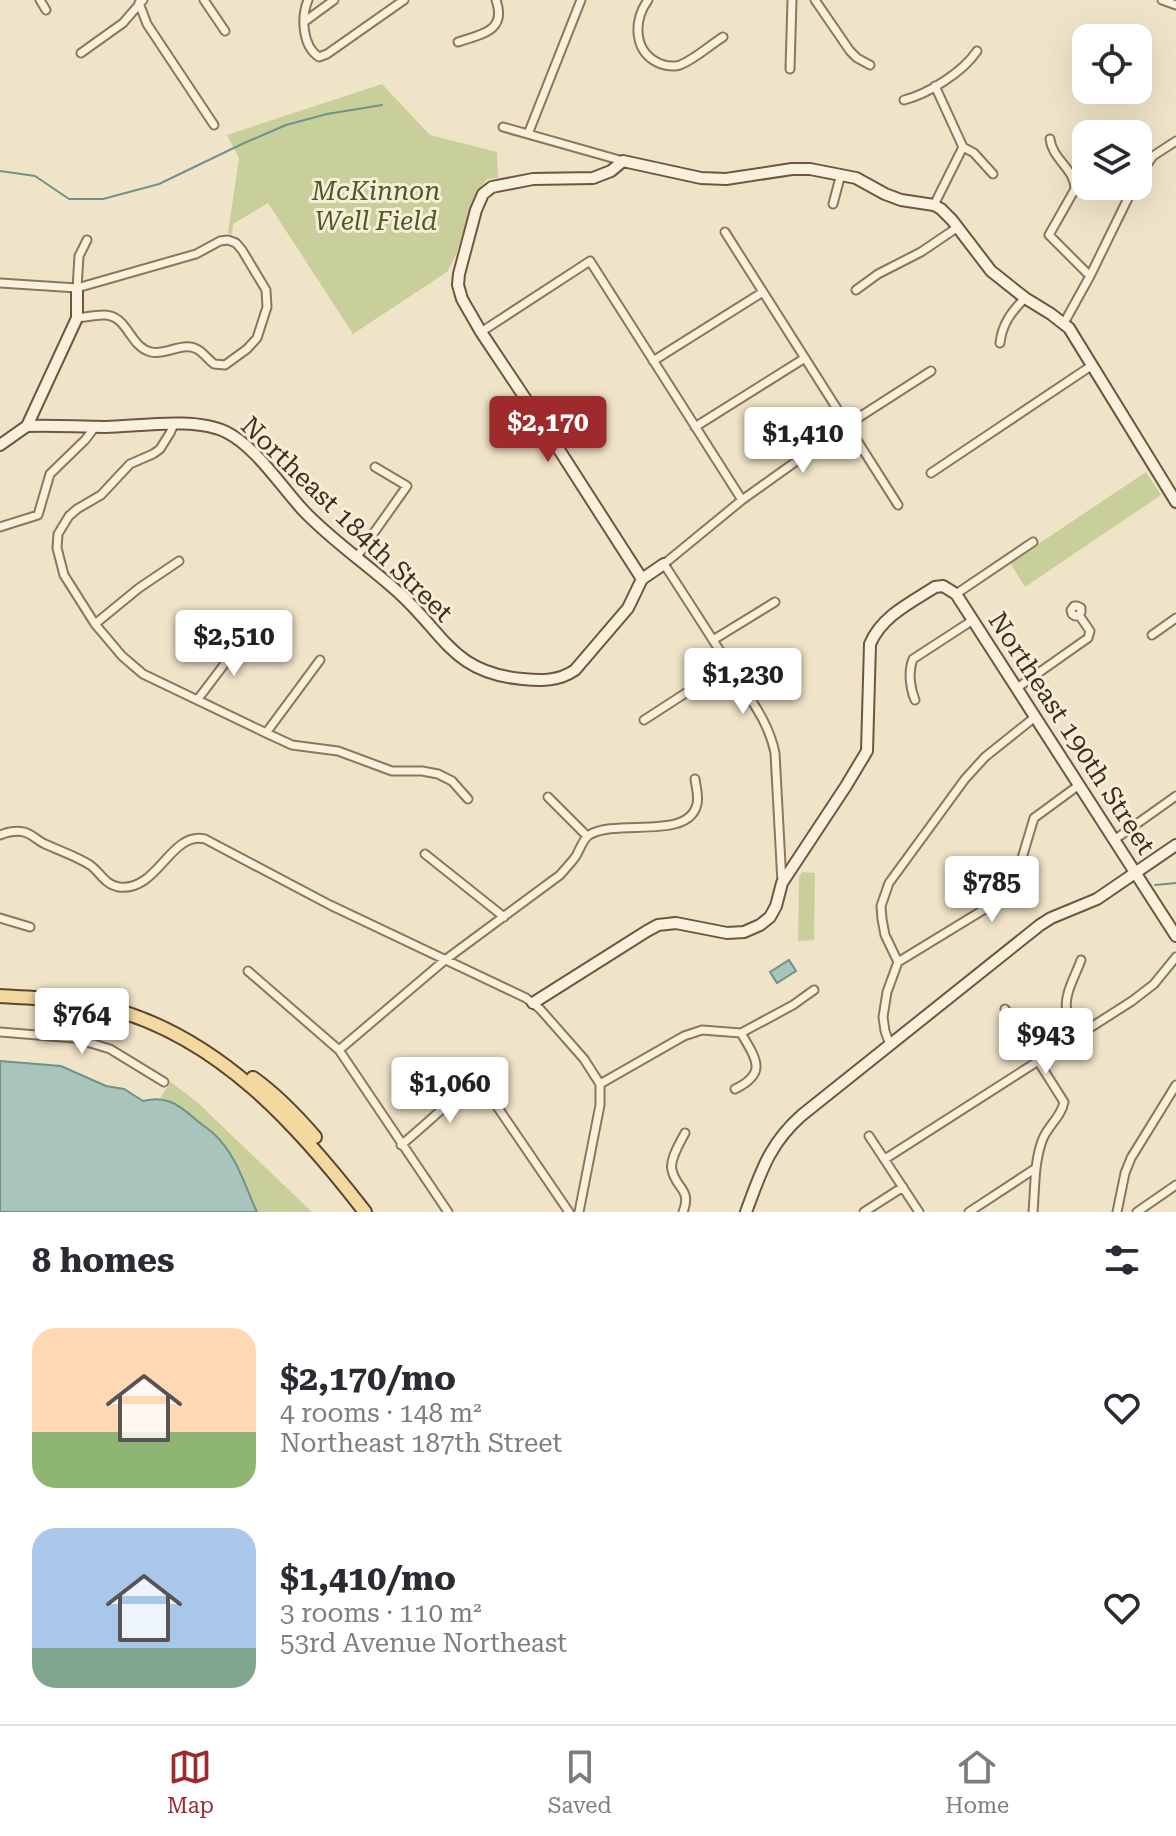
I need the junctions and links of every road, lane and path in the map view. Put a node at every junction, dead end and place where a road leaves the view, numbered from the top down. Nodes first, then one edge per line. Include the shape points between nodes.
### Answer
1 (40, 0) edge
2 (204, 0) edge
3 (308, 0) edge
4 (334, 0) edge
5 (404, 0) edge
6 (496, 0) edge
7 (581, 0) edge
8 (648, 0) edge
9 (792, 0) edge
10 (815, 0) edge
11 (1162, 0) edge
12 (141, 2) edge
13 (1176, 5) edge
14 (46, 10) dead end
15 (304, 22) junction
16 (225, 31) dead end
17 (723, 37) dead end
18 (458, 42) dead end
19 (977, 51) dead end
20 (81, 53) dead end
21 (870, 65) dead end
22 (790, 69) dead end
23 (935, 86) junction
24 (904, 100) dead end
25 (214, 125) dead end
26 (503, 127) dead end
27 (528, 134) junction
28 (1050, 139) dead end
29 (1176, 141) edge
30 (963, 147) junction
31 (1152, 157) edge
32 (623, 161) junction
33 (841, 174) junction
34 (993, 174) dead end
35 (1127, 200) edge
36 (833, 204) dead end
37 (934, 205) junction
38 (958, 227) junction
39 (725, 232) dead end
40 (87, 240) dead end
41 (1090, 276) junction
42 (0, 283) edge
43 (77, 288) junction
44 (856, 290) dead end
45 (763, 292) junction
46 (1025, 298) junction
47 (77, 318) junction
48 (1064, 323) junction
49 (481, 332) junction
50 (1000, 343) dead end
51 (805, 358) junction
52 (653, 361) junction
53 (1091, 366) junction
54 (931, 371) dead end
55 (174, 424) junction
56 (847, 425) junction
57 (27, 426) junction
58 (95, 427) junction
59 (695, 427) junction
60 (0, 445) edge
61 (375, 467) dead end
62 (931, 473) dead end
63 (1175, 497) edge
64 (742, 500) junction
65 (898, 505) dead end
66 (0, 527) edge
67 (1033, 542) dead end
68 (356, 558) junction
69 (179, 561) dead end
70 (664, 564) junction
71 (642, 579) junction
72 (956, 594) junction
73 (775, 602) dead end
74 (1079, 615) dead end
75 (1176, 618) edge
76 (973, 620) junction
77 (95, 624) junction
78 (1152, 635) dead end
79 (245, 637) dead end
80 (713, 640) junction
81 (320, 660) dead end
82 (729, 665) junction
83 (1017, 688) junction
84 (198, 699) junction
85 (915, 700) dead end
86 (1035, 717) junction
87 (644, 720) dead end
88 (266, 733) junction
89 (695, 779) dead end
90 (1079, 785) junction
91 (1176, 796) edge
92 (548, 797) dead end
93 (468, 799) dead end
94 (0, 835) edge
95 (587, 836) junction
96 (1114, 840) junction
97 (1176, 845) edge
98 (425, 854) dead end
99 (1136, 873) junction
100 (782, 883) junction
101 (504, 917) junction
102 (0, 918) edge
103 (30, 927) dead end
104 (1176, 936) edge
105 (1176, 957) edge
106 (445, 960) junction
107 (1081, 960) dead end
108 (898, 962) junction
109 (248, 971) dead end
110 (814, 990) dead end
111 (0, 996) edge
112 (533, 1003) junction
113 (1005, 1009) dead end
114 (173, 1031) junction
115 (0, 1032) edge
116 (741, 1033) junction
117 (1080, 1034) junction
118 (890, 1045) junction
119 (339, 1050) junction
120 (1039, 1061) junction
121 (164, 1082) dead end
122 (600, 1084) junction
123 (1176, 1085) edge
124 (735, 1089) dead end
125 (685, 1133) dead end
126 (869, 1136) dead end
127 (401, 1145) junction
128 (885, 1159) junction
129 (1036, 1168) junction
130 (1176, 1185) edge
131 (903, 1187) junction
132 (365, 1212) edge
133 (373, 1212) edge
134 (448, 1212) edge
135 (569, 1212) edge
136 (579, 1212) edge
137 (683, 1212) edge
138 (746, 1212) edge
139 (864, 1212) edge
140 (919, 1212) edge
141 (969, 1212) edge
142 (1033, 1212) edge
143 (1117, 1212) edge
144 (1137, 1212) edge

1 - 14 street
2 - 16 street
3 - 15 street
4 - 15 street
5 - 15 street via 319,57 310,49
6 - 18 street via 498,22
7 - 27 street
8 - 17 street via 637,26 645,53 656,62 678,66
9 - 22 street
10 - 21 street via 850,51
11 - 13 street
12 - 20 street via 123,23
12 - 25 street via 147,24
19 - 23 street
23 - 24 street
23 - 30 street
26 - 27 street
27 - 32 street
28 - 41 street via 1075,189 1049,235
29 - 31 street
30 - 34 street
30 - 37 street
32 - 33 street via 701,178 792,169
32 - 49 street via 593,178 533,179 492,187 483,194 470,226 458,285
33 - 36 street
33 - 37 street via 891,197
35 - 41 street
37 - 38 street
38 - 44 street
38 - 46 street via 991,271
39 - 45 street
40 - 43 street via 79,256
41 - 48 street
42 - 43 street
43 - 47 street
43 - 47 street via 228,240 242,250 268,298 257,338 225,365 214,364 192,347 148,352 125,324 106,314
45 - 51 street
45 - 52 street
46 - 48 street
46 - 50 street via 1010,314
47 - 57 street
48 - 53 street
49 - 52 street via 590,261
49 - 71 street
51 - 56 street
51 - 59 street
52 - 59 street
53 - 62 street
53 - 63 street
54 - 56 street
55 - 58 street, Northeast 184th Street
55 - 68 street, Northeast 184th Street via 212,426 237,439
55 - 77 street via 160,449 130,464 101,495 69,516 58,534 64,575
56 - 64 street
56 - 65 street
57 - 58 street, Northeast 184th Street
57 - 60 street
58 - 66 street via 50,474 38,515
59 - 64 street
61 - 68 street via 407,486
64 - 70 street
67 - 72 street
68 - 71 street, Northeast 184th Street via 398,592 452,651 477,668 496,676 542,681 575,670 628,608
69 - 77 street
70 - 71 street
70 - 80 street
72 - 76 street, Northeast 190th Street
72 - 100 street via 935,587 891,615 875,634 870,644 867,751
73 - 80 street
74 - 83 street via 1090,631 1088,638
75 - 78 street
76 - 83 street, Northeast 190th Street
76 - 85 street via 913,659
77 - 84 street via 143,674
79 - 84 street
80 - 82 street
81 - 88 street
82 - 87 street
82 - 100 street via 772,737
83 - 86 street, Northeast 190th Street
84 - 88 street
86 - 90 street, Northeast 190th Street
86 - 108 street via 965,779 889,883 882,919
88 - 93 street via 392,771 438,774
89 - 95 street via 697,808 675,826 608,828
90 - 96 street, Northeast 190th Street
90 - 108 street via 1034,818 1015,875 993,904
91 - 96 street
92 - 95 street
94 - 106 street via 26,833 92,866 116,887 137,884 184,842 205,839
95 - 101 street via 560,875
96 - 99 street, Northeast 190th Street
97 - 99 street
98 - 101 street
99 - 104 street, Northeast 190th Street
99 - 118 street via 1097,899 1040,925
100 - 112 street via 770,917 749,931 658,925
101 - 106 street
102 - 103 street
105 - 117 street via 1145,992
106 - 112 street
106 - 119 street
107 - 117 street via 1066,1007
108 - 118 street via 883,1017
109 - 119 street
110 - 116 street
111 - 114 main road via 100,1006
112 - 122 street
113 - 120 street
114 - 132 main road via 237,1074 290,1121
114 - 133 main road via 211,1049 269,1090 299,1118
115 - 121 street via 74,1038 110,1049
116 - 122 street via 702,1030 684,1036
116 - 124 street via 756,1068 749,1082
117 - 120 street
118 - 138 street via 782,1134
119 - 127 street
120 - 128 street
120 - 129 street via 1064,1102 1042,1139
122 - 136 street
123 - 143 street via 1131,1158
125 - 137 street via 671,1165 686,1196
126 - 128 street
127 - 134 street
127 - 135 street via 479,1080
128 - 131 street
129 - 141 street
129 - 142 street
130 - 144 street
131 - 139 street
131 - 140 street

